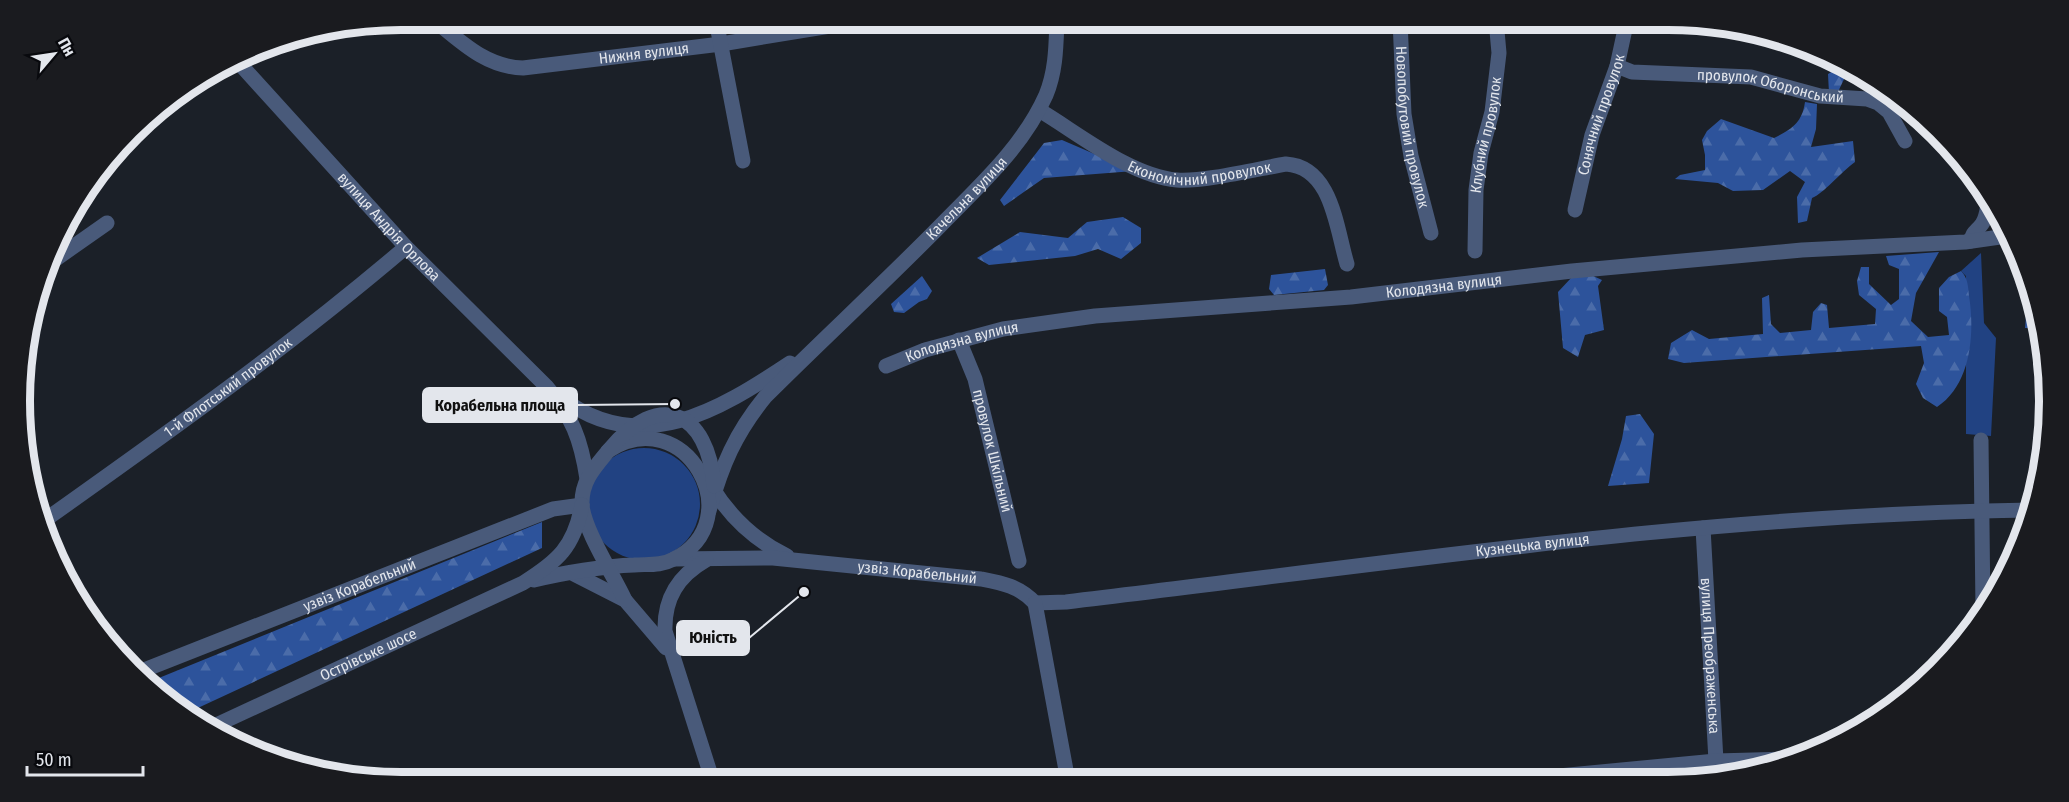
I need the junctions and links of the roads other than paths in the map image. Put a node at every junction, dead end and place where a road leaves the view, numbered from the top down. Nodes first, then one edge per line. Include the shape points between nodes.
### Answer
1 (447, 30) edge
2 (718, 30) edge
3 (806, 30) edge
4 (1057, 30) edge
5 (1400, 30) edge
6 (1497, 30) edge
7 (1625, 30) edge
8 (721, 44) junction
9 (241, 66) edge
10 (1617, 66) junction
11 (1039, 110) junction
12 (1905, 141) dead end
13 (743, 161) dead end
14 (1575, 210) dead end
15 (1986, 212) edge
16 (107, 223) dead end
17 (1431, 233) dead end
18 (2001, 237) edge
19 (1971, 241) junction
20 (406, 247) junction
21 (1474, 251) dead end
22 (59, 257) edge
23 (1347, 264) dead end
24 (959, 340) junction
25 (818, 344) junction
26 (886, 366) dead end
27 (546, 386) junction
28 (684, 420) junction
29 (632, 425) junction
30 (652, 427) junction
31 (1981, 440) dead end
32 (628, 441) junction
33 (670, 443) junction
34 (608, 451) junction
35 (723, 465) junction
36 (701, 471) junction
37 (587, 479) junction
38 (714, 492) junction
39 (582, 505) junction
40 (2022, 510) edge
41 (709, 511) junction
42 (1980, 511) junction
43 (732, 516) junction
44 (49, 517) edge
45 (1703, 528) junction
46 (598, 544) junction
47 (674, 559) junction
48 (708, 559) junction
49 (795, 560) junction
50 (1019, 561) dead end
51 (634, 565) junction
52 (610, 568) junction
53 (574, 574) junction
54 (523, 583) junction
55 (1983, 596) edge
56 (625, 600) junction
57 (1035, 603) junction
58 (665, 616) junction
59 (670, 652) junction
60 (145, 669) edge
61 (219, 724) edge
62 (1761, 760) edge
63 (1716, 761) junction
64 (1723, 768) edge
65 (710, 772) edge
66 (1066, 772) edge
67 (1600, 772) edge

1 - 8 street, Нижня вулиця via 479,55 507,68 540,68
2 - 8 street
3 - 8 street, Нижня вулиця
4 - 11 street, Качельна вулиця via 1052,79
5 - 17 street, Новопобутовий провулок via 1404,114
6 - 21 street, Клубний провулок via 1499,53 1476,190
7 - 10 street, Сонячний провулок
8 - 13 street
9 - 20 street, вулиця Андрія Орлова
10 - 12 street, провулок Оборонський via 1632,72 1751,77 1820,96 1867,99 1888,112
10 - 14 street, Сонячний провулок via 1592,135
11 - 23 street, Економічний провулок via 1107,154 1160,176 1191,179 1286,164 1311,170 1328,195
11 - 25 street, Качельна вулиця via 1000,164 870,297
15 - 19 street
16 - 22 street
18 - 19 street, Колодязна вулиця
19 - 24 street, Колодязна вулиця via 1802,250 1351,297 1095,316 1003,329
20 - 27 street, вулиця Андрія Орлова
20 - 44 street, 1-й Флотський провулок via 247,375
24 - 26 street, Колодязна вулиця
24 - 50 street, провулок Шкільний via 975,379
25 - 28 street, Качельна вулиця via 729,402
25 - 35 street, Качельна вулиця via 743,424
27 - 29 street, вулиця Андрія Орлова via 586,412
27 - 37 street, вулиця Андрія Орлова via 573,424
28 - 29 street via 669,413 651,415
28 - 30 street, Качельна вулиця
28 - 38 street via 706,452
29 - 30 street, вулиця Андрія Орлова
29 - 34 street
30 - 32 street
30 - 33 street
31 - 42 street
32 - 33 street via 650,438
32 - 34 street
33 - 36 street via 688,454
34 - 37 street
35 - 38 street, Качельна вулиця
35 - 43 street
36 - 38 street, узвіз Корабельний
36 - 41 street via 708,490
37 - 39 street
38 - 41 street, Качельна вулиця
38 - 43 street, узвіз Корабельний
39 - 46 street via 586,526
39 - 54 street, Острівське шосе via 573,539 560,556
39 - 60 street, узвіз Корабельний via 554,509
40 - 42 street, Кузнецька вулиця
41 - 47 street via 703,530 691,547
42 - 45 street, Кузнецька вулиця via 1823,517
42 - 55 street
43 - 49 street, узвіз Корабельний via 766,546
45 - 57 street, Кузнецька вулиця via 1583,538
45 - 63 street, вулиця Преображенська
46 - 51 street via 614,558
46 - 52 street
47 - 48 street, узвіз Корабельний
47 - 51 street
47 - 58 street via 665,593
48 - 49 street, узвіз Корабельний
48 - 58 street via 685,573 677,583
49 - 57 street, узвіз Корабельний via 981,579 1020,589
51 - 52 street, Острівське шосе
52 - 53 street, Острівське шосе
52 - 56 street
53 - 54 street, Острівське шосе
53 - 56 street
54 - 61 street, Острівське шосе
56 - 59 street
57 - 66 street
58 - 59 street
59 - 65 street
62 - 63 street
63 - 64 street
63 - 67 street

